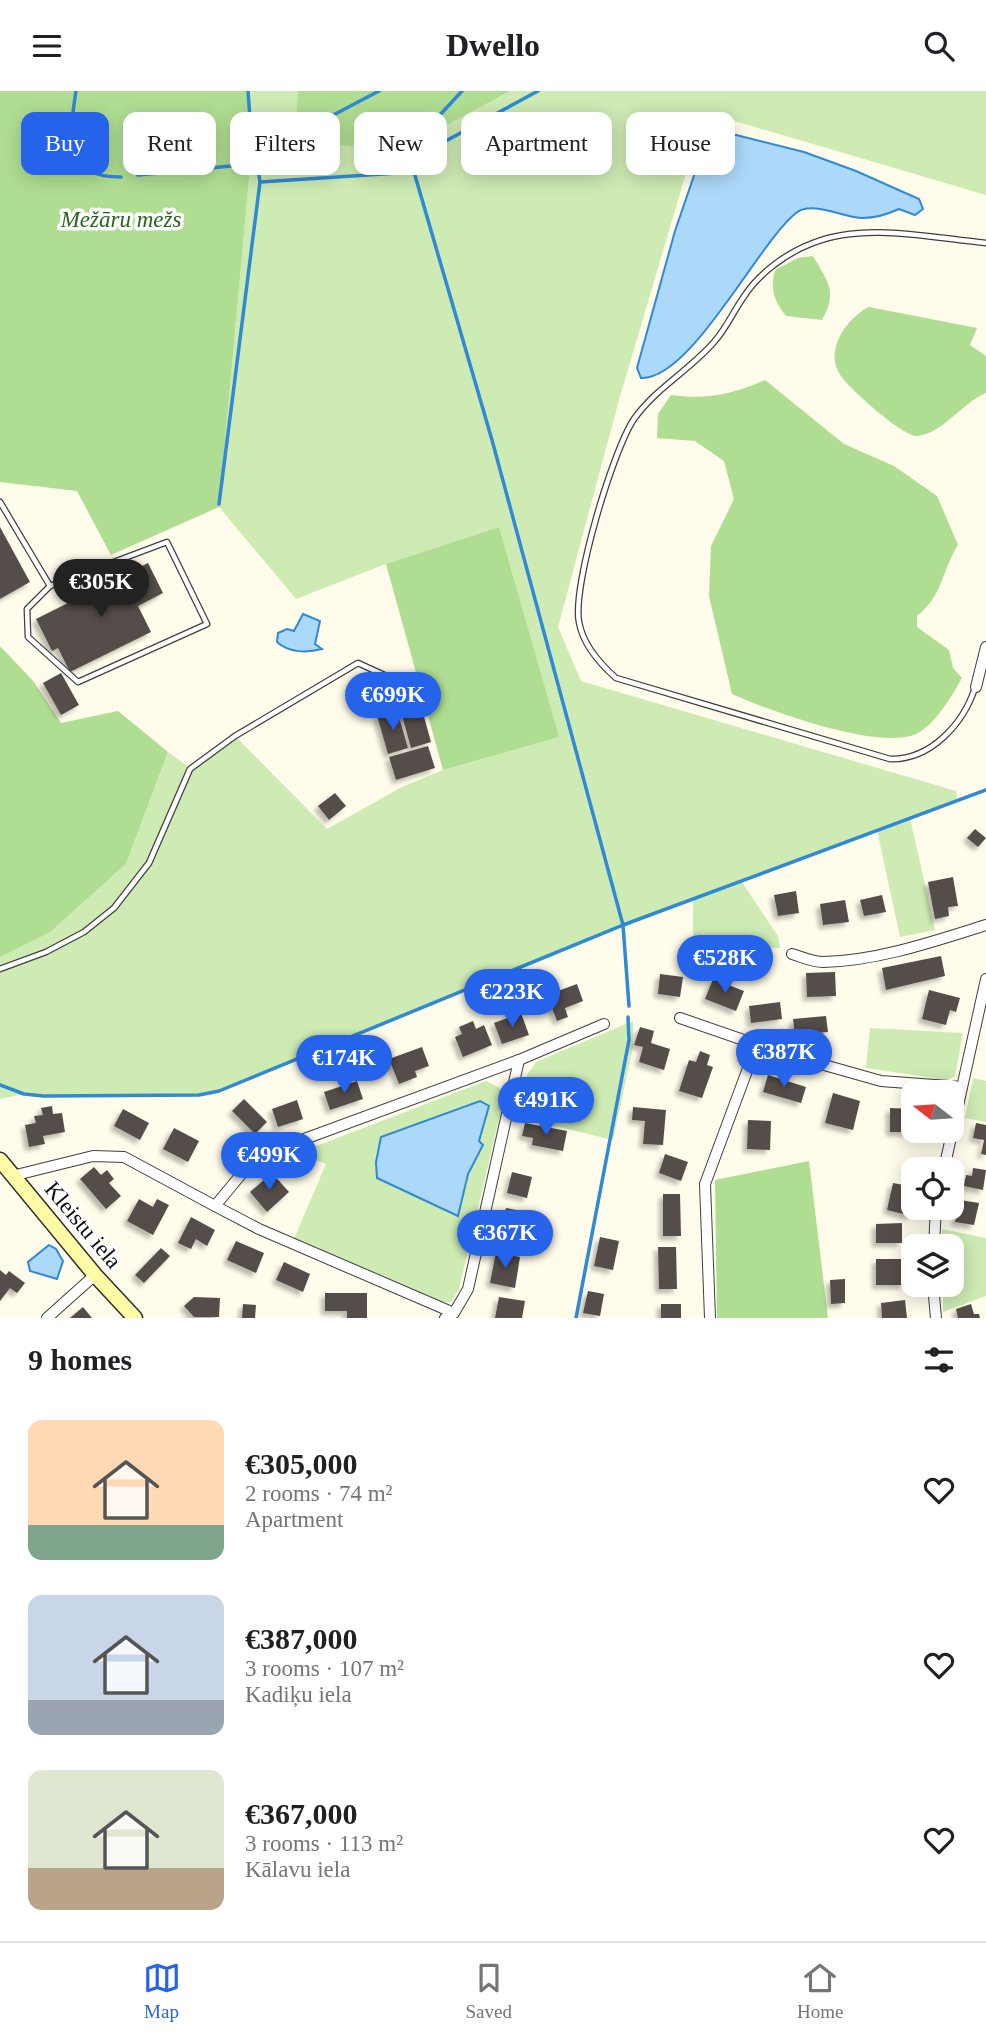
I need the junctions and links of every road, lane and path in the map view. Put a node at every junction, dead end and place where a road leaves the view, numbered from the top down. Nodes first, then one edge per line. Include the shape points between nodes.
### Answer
1 (986, 243) edge
2 (0, 502) edge
3 (50, 586) junction
4 (986, 647) edge
5 (393, 679) dead end
6 (976, 687) joint
7 (986, 925) edge
8 (792, 954) dead end
9 (0, 969) edge
10 (986, 979) edge
11 (681, 1018) dead end
12 (604, 1024) dead end
13 (757, 1044) junction
14 (519, 1060) junction
15 (964, 1080) edge
16 (901, 1082) edge
17 (0, 1160) edge
18 (12, 1176) junction
19 (215, 1206) junction
20 (95, 1275) junction
21 (934, 1297) edge
22 (450, 1315) edge
23 (47, 1318) edge
24 (135, 1318) edge
25 (709, 1318) edge
26 (936, 1318) edge

1 - 6 lane via 876,232 844,236 813,243 765,271 712,345 657,391 634,420 618,449 578,592 586,644 616,678 890,759 921,754 936,743 958,723
2 - 3 lane
3 - 3 lane via 167,542 207,624 78,682 28,637 27,609
4 - 6 street
5 - 9 lane via 358,663 235,736 190,769 149,863 114,908 75,937
7 - 8 street via 842,960 821,962
10 - 15 street
11 - 13 street
12 - 14 street
13 - 16 street via 881,1081
13 - 25 street via 705,1184
14 - 19 street via 269,1151 244,1171
14 - 22 street via 468,1289
17 - 18 street, Kleistu iela
18 - 19 street via 93,1156 124,1157
18 - 20 street, Kleistu iela
19 - 22 street
20 - 23 street
20 - 24 street, Kleistu iela
21 - 26 street

